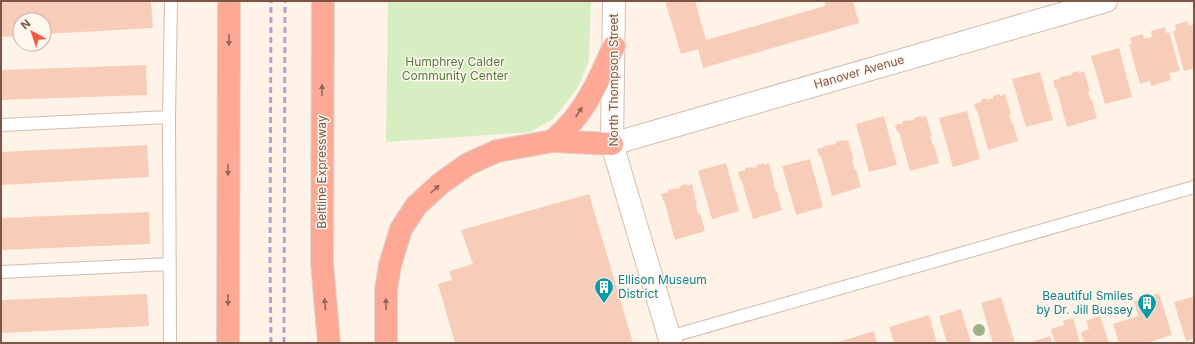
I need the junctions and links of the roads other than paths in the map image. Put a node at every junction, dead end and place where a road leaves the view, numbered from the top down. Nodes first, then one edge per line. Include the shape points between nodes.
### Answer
1 (171, 1) edge
2 (229, 1) edge
3 (323, 1) edge
4 (614, 1) edge
5 (1106, 1) edge
6 (614, 46) junction
7 (169, 117) junction
8 (1, 125) edge
9 (553, 141) junction
10 (612, 144) junction
11 (1194, 186) edge
12 (170, 264) junction
13 (1, 272) edge
14 (670, 340) edge
15 (170, 343) edge
16 (228, 343) edge
17 (329, 343) edge
18 (386, 343) edge

1 - 7 lane
2 -> 16 highway
17 -> 3 highway, Beltline Expressway via 322,262
4 - 6 street, North Thompson Street
5 - 10 street, Hanover Avenue
9 -> 6 highway via 575,118 590,95
6 - 10 street, North Thompson Street
7 - 8 lane
7 - 12 lane
9 - 10 highway
18 -> 9 highway via 386,290 390,265 401,229 416,206 440,184 468,164 497,151
10 - 14 street, North Thompson Street
11 - 14 lane
12 - 13 lane
12 - 15 lane

